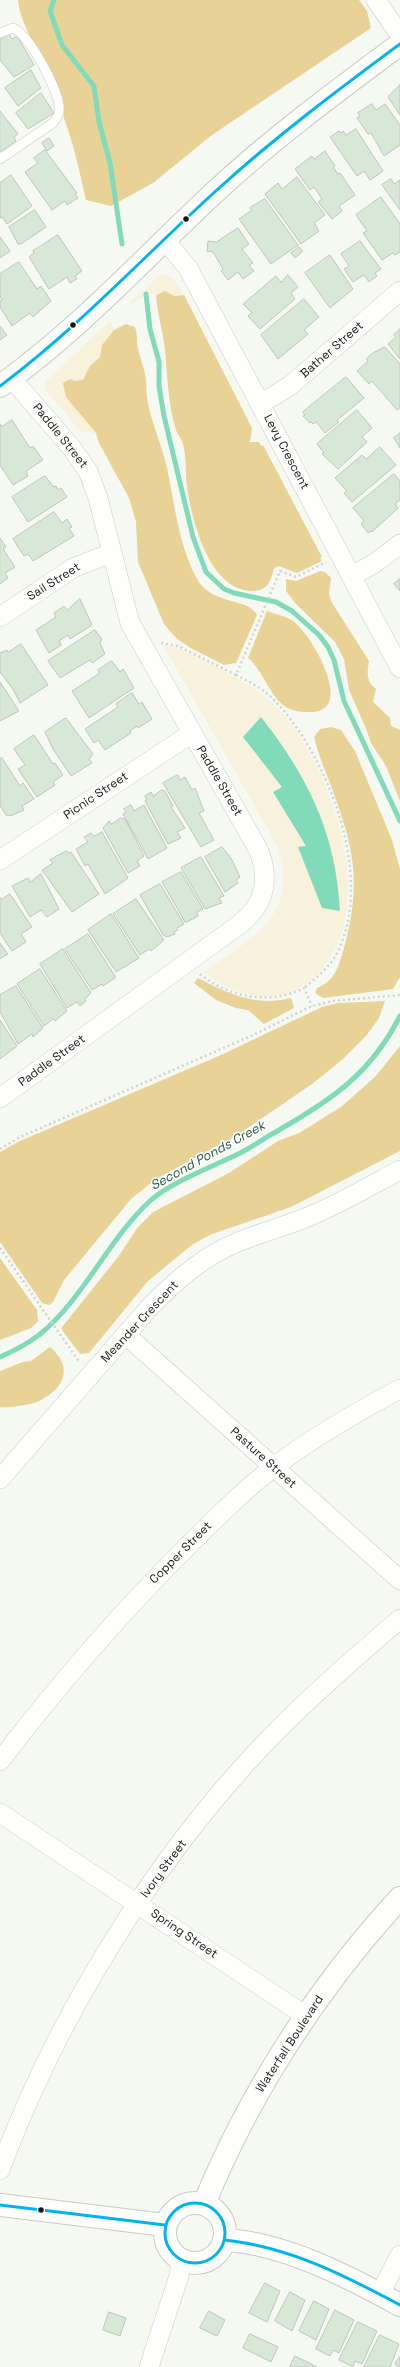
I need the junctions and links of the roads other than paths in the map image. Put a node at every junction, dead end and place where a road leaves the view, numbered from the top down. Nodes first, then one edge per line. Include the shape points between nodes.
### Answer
1 (376, 0) edge
2 (0, 33) edge
3 (400, 35) edge
4 (400, 44) edge
5 (0, 159) edge
6 (165, 240) junction
7 (400, 291) edge
8 (6, 382) edge
9 (260, 402) junction
10 (400, 544) edge
11 (112, 553) junction
12 (352, 576) junction
13 (0, 617) edge
14 (400, 668) edge
15 (192, 733) junction
16 (0, 860) edge
17 (0, 1098) edge
18 (400, 1170) edge
19 (126, 1335) junction
20 (400, 1389) edge
21 (273, 1467) junction
22 (0, 1479) edge
23 (400, 1580) edge
24 (400, 1619) edge
25 (0, 1761) edge
26 (0, 1813) edge
27 (400, 1898) edge
28 (138, 1904) junction
29 (306, 2016) junction
30 (0, 2170) edge
31 (204, 2204) junction
32 (0, 2205) edge
33 (165, 2224) junction
34 (225, 2240) junction
35 (400, 2255) edge
36 (181, 2260) junction
37 (380, 2294) junction
38 (400, 2305) edge
39 (149, 2367) edge

1 - 3 street
2 - 5 lane via 13,28 25,36 51,82 59,105 57,118 53,123
4 - 6 street via 233,175
6 - 8 street via 68,331
6 - 9 street, Levy Crescent via 188,268
7 - 9 street, Bather Street via 291,385
8 - 11 street, Paddle Street via 71,447 88,471 98,498
9 - 12 street, Levy Crescent
10 - 12 street
11 - 13 street, Sail Street via 74,568
11 - 15 street, Paddle Street via 130,623
12 - 14 street, Levy Crescent
15 - 16 street, Picnic Street
15 - 17 street, Paddle Street via 259,851 266,873 257,907 240,924
18 - 19 street, Meander Crescent via 309,1217 237,1242 210,1255 167,1289
19 - 21 street, Pasture Street
19 - 22 street, Meander Crescent
20 - 21 street, Copper Street via 329,1429
21 - 23 street, Pasture Street
21 - 25 street, Copper Street via 212,1522 122,1613 57,1687
24 - 28 street, Ivory Street via 326,1684 265,1744 200,1819
26 - 28 street, Spring Street
27 - 29 street, Waterfall Boulevard via 352,1954
28 - 29 street, Spring Street
28 - 30 street, Ivory Street via 76,2006 43,2068
29 - 31 street, Waterfall Boulevard via 255,2097
31 - 33 street via 187,2205 178,2209
31 - 34 street via 223,2220
32 - 33 street
33 - 36 street via 166,2244 172,2254
34 - 36 street via 209,2260 191,2263
34 - 37 street via 251,2243 288,2254 344,2276
35 - 37 street
36 - 39 street via 179,2276
37 - 38 street

